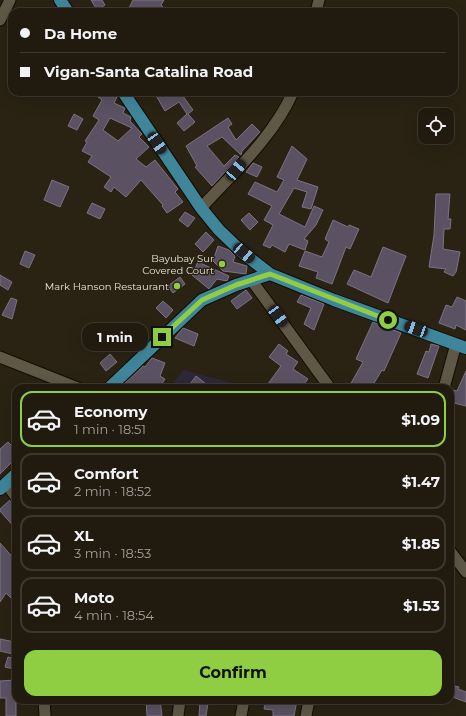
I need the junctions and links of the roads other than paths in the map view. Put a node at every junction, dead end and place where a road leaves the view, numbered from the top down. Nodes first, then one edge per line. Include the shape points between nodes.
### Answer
1 (10, 0) edge
2 (0, 20) edge
3 (125, 96) edge
4 (291, 96) edge
5 (201, 208) junction
6 (270, 274) junction
7 (252, 281) junction
8 (461, 346) edge
9 (0, 357) edge
10 (68, 384) edge
11 (113, 384) edge
12 (327, 384) edge
13 (446, 384) edge
14 (12, 478) edge
15 (3, 486) edge
16 (12, 494) edge
17 (454, 556) edge
18 (466, 572) edge
19 (44, 704) edge
20 (180, 704) edge
21 (243, 704) edge
22 (308, 704) edge
23 (45, 716) edge
24 (178, 716) edge
25 (241, 716) edge
26 (306, 716) edge

1 - 2 street
3 - 5 main road
4 - 5 street via 274,126
5 - 6 main road via 219,230
6 - 7 main road
6 - 8 main road
7 - 11 main road via 202,300
7 - 12 street
8 - 13 street
9 - 10 street
14 - 15 main road
15 - 16 street
17 - 18 street
19 - 23 street
20 - 24 street
21 - 25 street
22 - 26 street

